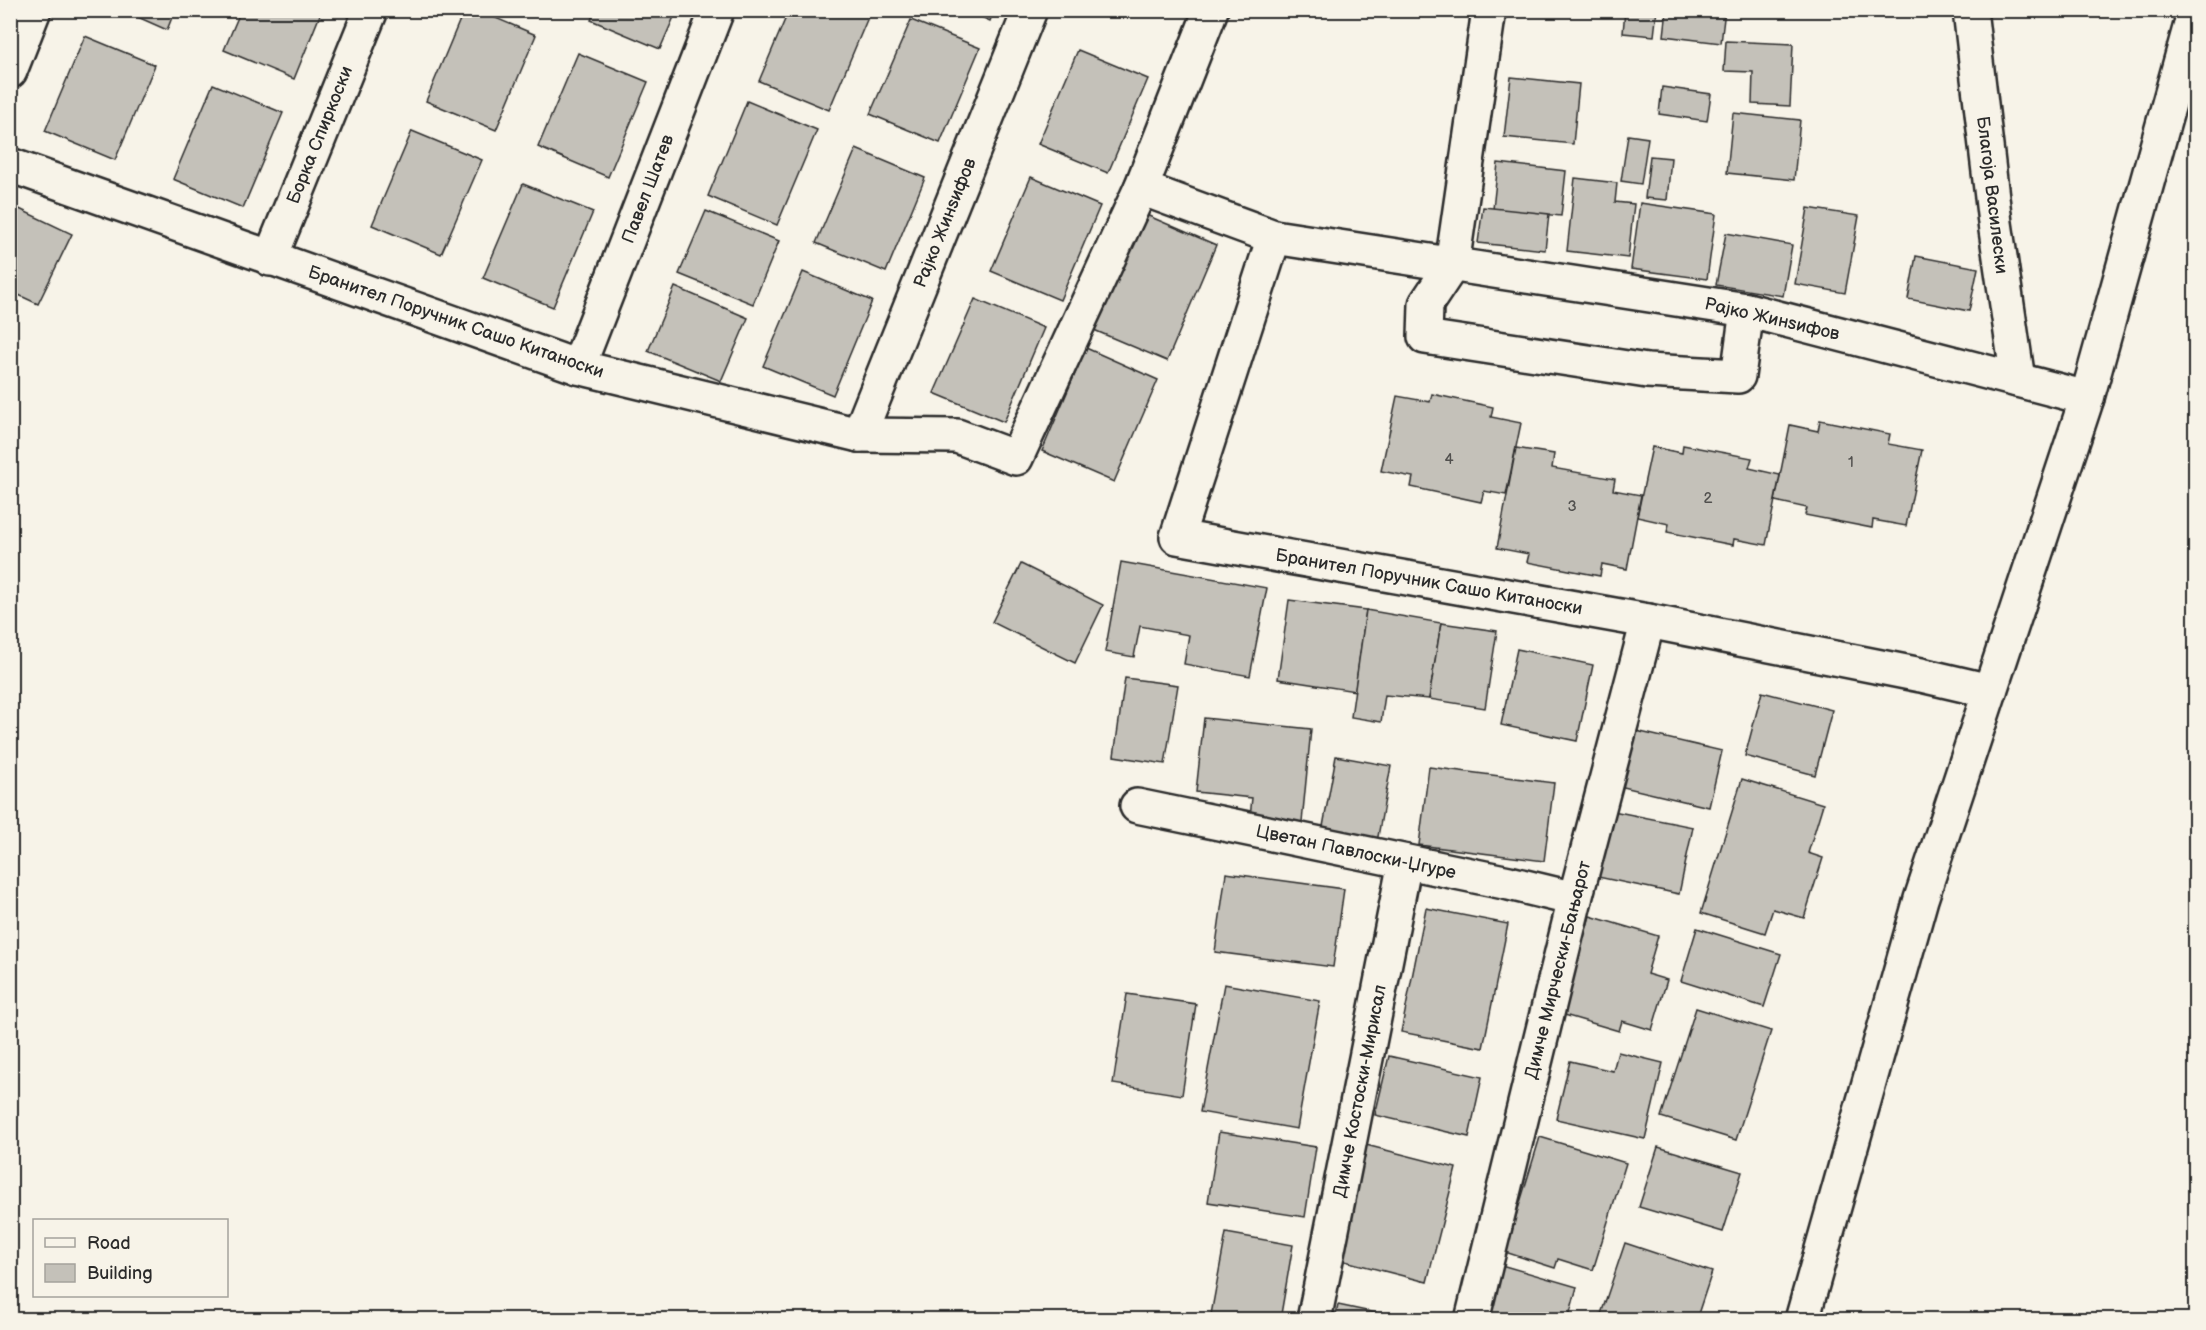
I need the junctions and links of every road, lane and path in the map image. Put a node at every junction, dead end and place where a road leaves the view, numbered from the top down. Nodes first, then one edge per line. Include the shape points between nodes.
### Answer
1 (34, 10) edge
2 (371, 10) edge
3 (717, 10) edge
4 (1030, 10) edge
5 (1211, 10) edge
6 (1489, 10) edge
7 (1970, 10) edge
8 (2194, 10) edge
9 (10, 72) edge
10 (10, 165) edge
11 (1141, 188) junction
12 (1274, 237) junction
13 (270, 259) junction
14 (1452, 264) junction
15 (1747, 310) junction
16 (578, 367) junction
17 (2018, 380) junction
18 (2087, 398) junction
19 (859, 435) junction
20 (1648, 621) junction
21 (1990, 691) junction
22 (1137, 806) dead end
23 (1406, 862) junction
24 (1575, 899) junction
25 (1314, 1320) edge
26 (1472, 1320) edge
27 (1802, 1320) edge

1 - 9 street
2 - 13 street, Борка Спиркоски
3 - 16 street, Павел Шатев
4 - 19 street, Рајко Жинѕифов
5 - 11 street
6 - 14 street
7 - 17 street, Благоја Василески
8 - 18 street
10 - 13 street, Бранител Поручник Сашо Китаноски
11 - 12 street, Рајко Жинѕифов
11 - 19 street, Бранител Поручник Сашо Китаноски via 1016,458 957,436
12 - 14 street, Рајко Жинѕифов
12 - 20 street, Бранител Поручник Сашо Китаноски via 1177,537
13 - 16 street, Бранител Поручник Сашо Китаноски
14 - 15 street, Рајко Жинѕифов
14 - 15 street via 1426,304 1425,337 1647,370 1738,376
15 - 17 street, Рајко Жинѕифов
16 - 19 street, Бранител Поручник Сашо Китаноски
17 - 18 street, Рајко Жинѕифов
18 - 21 street
20 - 21 street, Бранител Поручник Сашо Китаноски
20 - 24 street, Димче Мирчески-Бањарот
21 - 27 street via 1921,899
22 - 23 street, Цветан Павлоски-Џгуре
23 - 24 street, Цветан Павлоски-Џгуре
23 - 25 street, Димче Костоски-Мирисал
24 - 26 street, Димче Мирчески-Бањарот

